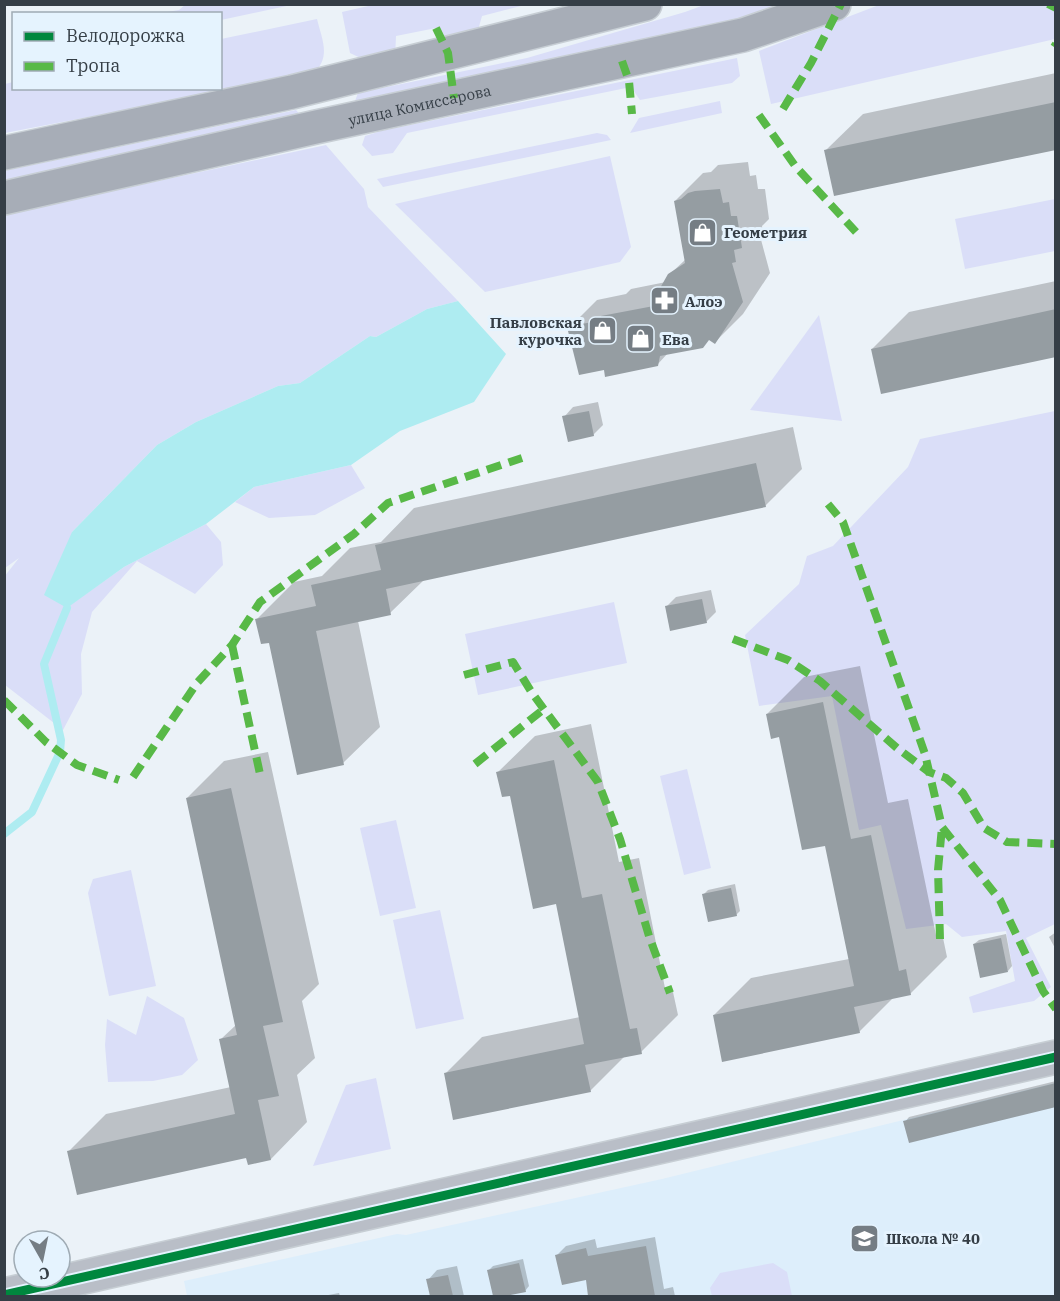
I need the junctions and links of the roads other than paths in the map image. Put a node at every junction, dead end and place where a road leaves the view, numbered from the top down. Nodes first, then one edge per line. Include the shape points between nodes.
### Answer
1 (645, 4) edge
2 (834, 4) edge
3 (4, 153) edge
4 (4, 198) edge
5 (1056, 1057) edge
6 (4, 1295) edge

1 - 3 main road via 292,92
2 - 4 main road, улица Комиссарова via 743,35
5 - 6 street

